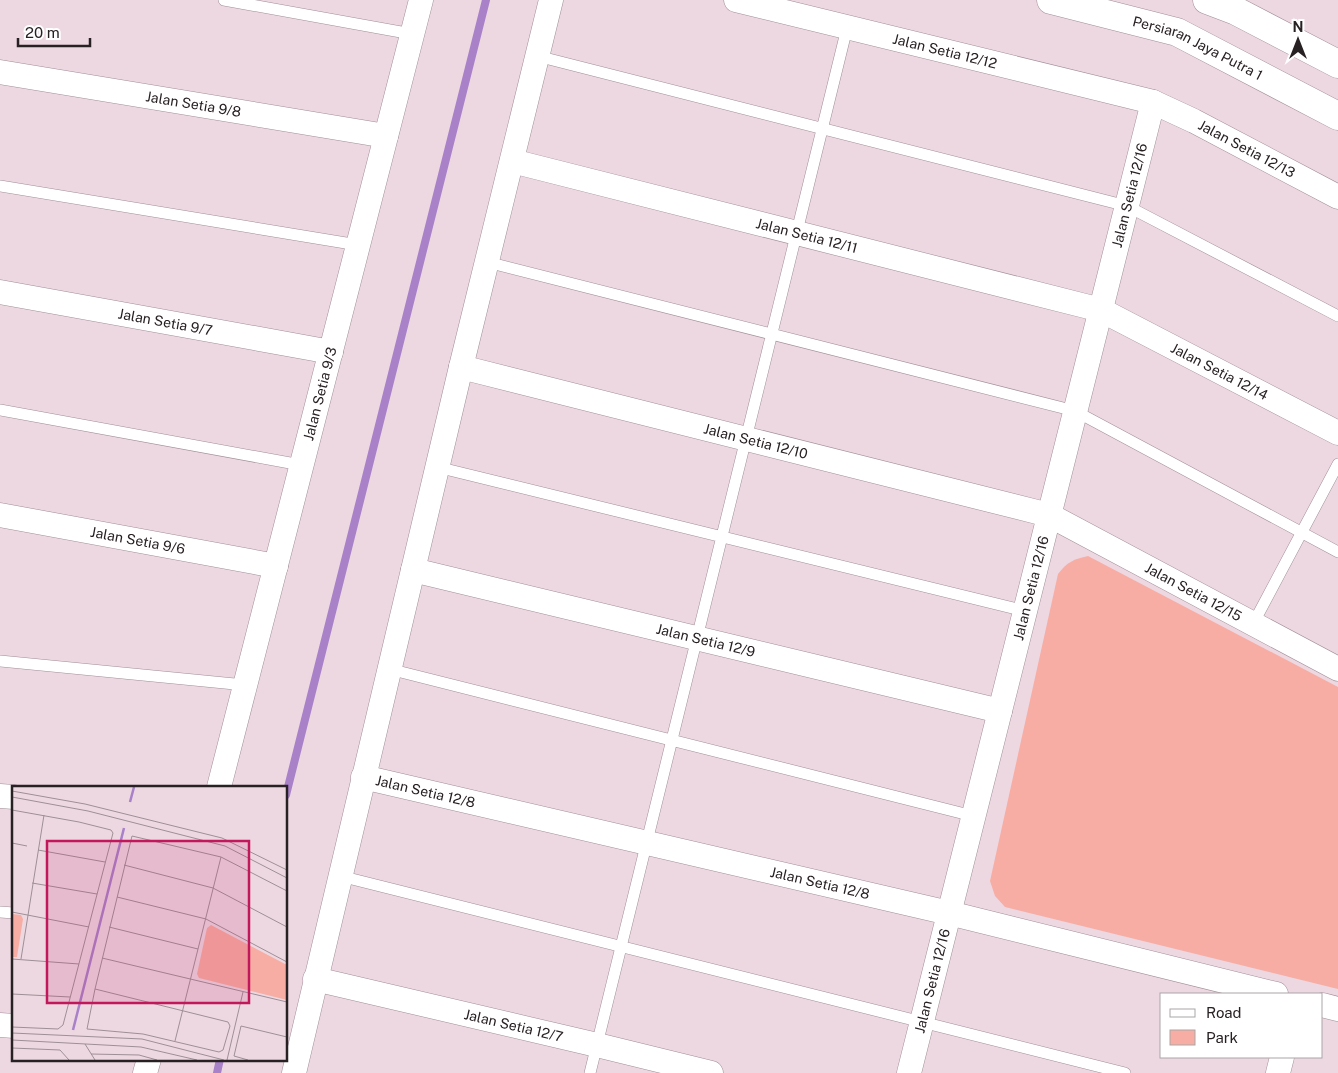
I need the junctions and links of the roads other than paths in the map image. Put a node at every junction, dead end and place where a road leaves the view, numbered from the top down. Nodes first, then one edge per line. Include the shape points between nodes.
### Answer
1 (224, 0) edge
2 (421, 0) edge
3 (551, 0) edge
4 (736, 0) edge
5 (1051, 0) edge
6 (1207, 0) edge
7 (847, 28) junction
8 (412, 34) junction
9 (538, 56) junction
10 (1338, 64) edge
11 (0, 72) edge
12 (1154, 102) junction
13 (1338, 116) edge
14 (822, 129) junction
15 (386, 136) junction
16 (512, 161) junction
17 (0, 186) edge
18 (1338, 197) edge
19 (1127, 206) junction
20 (797, 233) junction
21 (358, 245) junction
22 (487, 262) junction
23 (0, 292) edge
24 (1101, 310) junction
25 (1338, 316) edge
26 (772, 334) junction
27 (331, 352) junction
28 (461, 367) junction
29 (0, 410) edge
30 (1075, 411) junction
31 (1338, 433) edge
32 (746, 438) junction
33 (1338, 464) edge
34 (302, 466) junction
35 (437, 467) junction
36 (0, 515) edge
37 (1050, 515) junction
38 (1302, 533) junction
39 (722, 537) junction
40 (1338, 552) edge
41 (276, 566) junction
42 (413, 570) junction
43 (1025, 611) junction
44 (1253, 624) junction
45 (697, 638) junction
46 (0, 662) edge
47 (389, 668) junction
48 (1338, 669) edge
49 (245, 685) junction
50 (1000, 711) junction
51 (672, 740) junction
52 (363, 777) junction
53 (219, 786) edge
54 (973, 816) junction
55 (647, 843) junction
56 (340, 876) junction
57 (949, 913) junction
58 (621, 946) junction
59 (315, 980) junction
60 (1272, 993) edge
61 (1323, 1005) edge
62 (1338, 1009) edge
63 (922, 1021) junction
64 (597, 1045) junction
65 (1282, 1058) edge
66 (148, 1060) edge
67 (145, 1073) edge
68 (294, 1073) edge
69 (590, 1073) edge
70 (711, 1073) edge
71 (908, 1073) edge
72 (1125, 1073) edge
73 (1278, 1073) edge

1 - 8 lane
2 - 8 street, Jalan Setia 9/3
3 - 9 street
4 - 7 street, Jalan Setia 12/12
5 - 13 main road, Persiaran Jaya Putra 1 via 1176,32
6 - 10 main road via 1236,11
7 - 12 street, Jalan Setia 12/12
7 - 14 lane
8 - 15 street, Jalan Setia 9/3
9 - 14 lane
9 - 16 street
11 - 15 street, Jalan Setia 9/8
12 - 18 street, Jalan Setia 12/13
12 - 19 street, Jalan Setia 12/16
14 - 19 lane
14 - 20 lane
15 - 21 street, Jalan Setia 9/3
16 - 20 street, Jalan Setia 12/11
16 - 22 street
17 - 21 lane
19 - 24 street, Jalan Setia 12/16
19 - 25 lane
20 - 24 street, Jalan Setia 12/11
20 - 26 lane
21 - 27 street, Jalan Setia 9/3
22 - 26 lane
22 - 28 street
23 - 27 street, Jalan Setia 9/7
24 - 30 street, Jalan Setia 12/16
24 - 31 street, Jalan Setia 12/14
26 - 30 lane
26 - 32 lane
27 - 34 street, Jalan Setia 9/3
28 - 32 street, Jalan Setia 12/10
28 - 35 street
29 - 34 lane
30 - 37 street, Jalan Setia 12/16
30 - 38 lane
32 - 37 street, Jalan Setia 12/10
32 - 39 lane
33 - 38 lane
34 - 41 street, Jalan Setia 9/3
35 - 39 lane
35 - 42 street
36 - 41 street, Jalan Setia 9/6
37 - 43 street, Jalan Setia 12/16
37 - 44 street, Jalan Setia 12/15
38 - 40 lane
38 - 44 lane
39 - 43 lane
39 - 45 lane
41 - 49 street, Jalan Setia 9/3
42 - 45 street, Jalan Setia 12/9
42 - 47 street
43 - 50 street, Jalan Setia 12/16
44 - 48 street, Jalan Setia 12/15
45 - 50 street, Jalan Setia 12/9
45 - 51 lane
46 - 49 lane
47 - 51 lane
47 - 52 street
49 - 53 street, Jalan Setia 9/3
50 - 54 street, Jalan Setia 12/16
51 - 54 lane
51 - 55 lane
52 - 55 street, Jalan Setia 12/8
52 - 56 street
54 - 57 street, Jalan Setia 12/16
55 - 57 street, Jalan Setia 12/8
55 - 58 lane
56 - 58 lane
56 - 59 street
57 - 60 street, Jalan Setia 12/8
57 - 63 street, Jalan Setia 12/16
58 - 63 lane
58 - 64 lane
59 - 64 street, Jalan Setia 12/7
59 - 68 street
61 - 62 street
63 - 71 street, Jalan Setia 12/16
63 - 72 lane
64 - 69 lane
64 - 70 street, Jalan Setia 12/7
65 - 73 street
66 - 67 street

